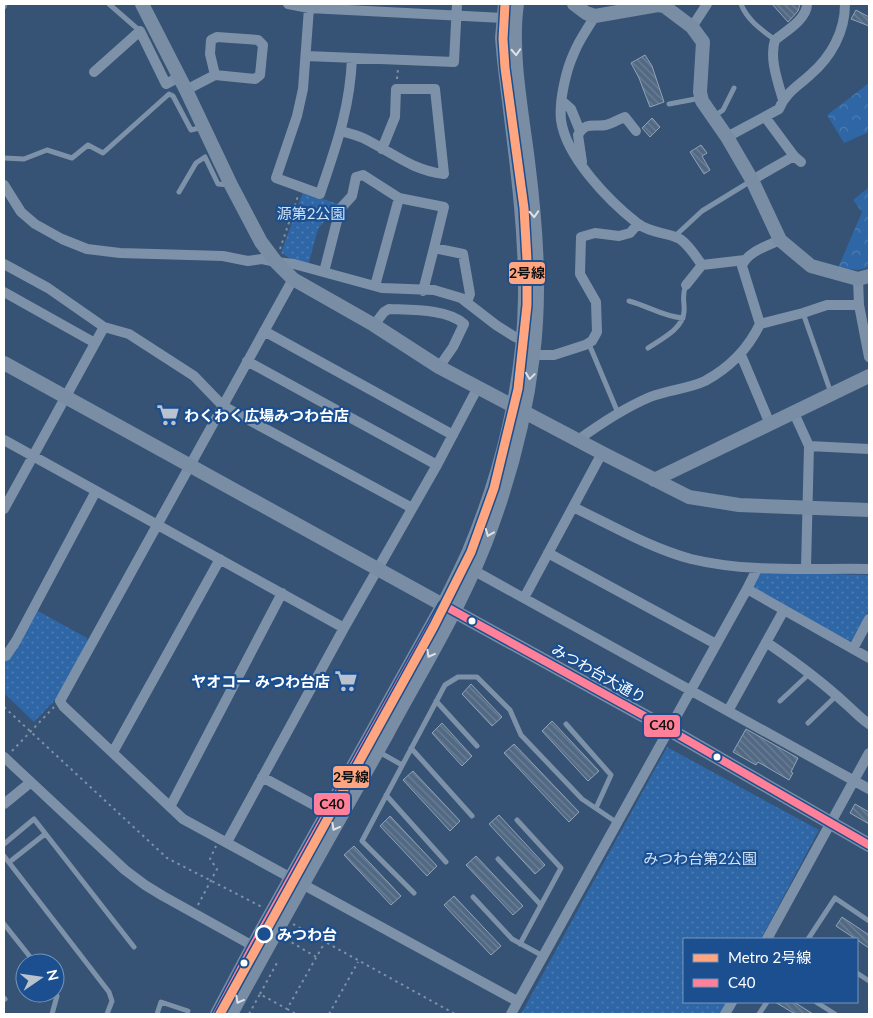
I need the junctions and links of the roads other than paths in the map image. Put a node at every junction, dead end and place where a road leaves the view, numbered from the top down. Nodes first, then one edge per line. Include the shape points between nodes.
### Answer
1 (109, 4) edge
2 (142, 4) edge
3 (288, 4) edge
4 (457, 4) edge
5 (517, 4) edge
6 (574, 4) edge
7 (707, 4) edge
8 (741, 4) edge
9 (807, 4) edge
10 (845, 4) edge
11 (308, 8) junction
12 (504, 11) edge
13 (457, 15) junction
14 (595, 16) junction
15 (692, 27) junction
16 (140, 31) junction
17 (775, 40) junction
18 (306, 56) junction
19 (352, 58) junction
20 (94, 72) dead end
21 (216, 75) junction
22 (179, 78) junction
23 (734, 88) dead end
24 (186, 90) junction
25 (701, 98) junction
26 (782, 100) junction
27 (562, 101) junction
28 (669, 104) dead end
29 (713, 117) junction
30 (765, 117) junction
31 (204, 127) junction
32 (341, 131) junction
33 (580, 131) junction
34 (636, 132) dead end
35 (727, 137) junction
36 (382, 149) junction
37 (4, 158) edge
38 (583, 168) junction
39 (752, 180) junction
40 (4, 185) edge
41 (230, 185) junction
42 (179, 192) dead end
43 (398, 198) junction
44 (638, 224) junction
45 (673, 237) junction
46 (780, 240) junction
47 (434, 248) junction
48 (274, 260) junction
49 (745, 260) junction
50 (4, 264) edge
51 (702, 265) junction
52 (324, 272) junction
53 (864, 278) edge
54 (293, 279) junction
55 (686, 285) joint
56 (375, 286) junction
57 (423, 291) junction
58 (4, 292) edge
59 (630, 301) dead end
60 (468, 302) junction
61 (859, 305) junction
62 (803, 313) junction
63 (683, 318) junction
64 (760, 324) junction
65 (374, 325) junction
66 (104, 327) junction
67 (264, 331) junction
68 (522, 339) junction
69 (95, 343) junction
70 (589, 344) junction
71 (648, 348) dead end
72 (533, 355) junction
73 (741, 355) junction
74 (869, 357) edge
75 (247, 361) junction
76 (4, 363) edge
77 (439, 366) junction
78 (869, 376) edge
79 (478, 387) junction
80 (831, 395) junction
81 (66, 397) junction
82 (512, 405) junction
83 (223, 406) junction
84 (525, 412) junction
85 (618, 413) junction
86 (794, 413) junction
87 (770, 424) junction
88 (453, 436) junction
89 (4, 440) edge
90 (578, 440) junction
91 (809, 446) junction
92 (869, 449) edge
93 (602, 453) junction
94 (33, 456) junction
95 (437, 465) junction
96 (190, 466) junction
97 (654, 480) junction
98 (96, 491) junction
99 (573, 507) junction
100 (412, 508) junction
101 (807, 508) junction
102 (4, 509) edge
103 (869, 510) edge
104 (158, 524) junction
105 (548, 553) junction
106 (220, 559) junction
107 (756, 568) junction
108 (806, 568) junction
109 (869, 569) edge
110 (377, 570) junction
111 (473, 570) junction
112 (747, 589) junction
113 (282, 593) junction
114 (524, 598) junction
115 (448, 608) junction
116 (784, 610) junction
117 (869, 619) edge
118 (344, 628) junction
119 (766, 642) junction
120 (716, 644) junction
121 (853, 649) junction
122 (4, 654) edge
123 (869, 658) edge
124 (809, 674) junction
125 (690, 690) junction
126 (836, 696) junction
127 (436, 701) junction
128 (780, 701) dead end
129 (728, 711) junction
130 (566, 724) dead end
131 (808, 724) dead end
132 (869, 724) edge
133 (668, 729) junction
134 (477, 746) dead end
135 (411, 748) junction
136 (377, 751) junction
137 (113, 752) junction
138 (869, 753) edge
139 (5, 757) edge
140 (402, 765) junction
141 (262, 777) junction
142 (855, 781) junction
143 (31, 782) junction
144 (869, 789) edge
145 (386, 795) junction
146 (4, 804) edge
147 (170, 807) junction
148 (596, 808) junction
149 (329, 813) junction
150 (472, 816) dead end
151 (518, 820) dead end
152 (616, 822) junction
153 (832, 824) junction
154 (45, 834) junction
155 (223, 841) junction
156 (4, 844) edge
157 (869, 845) edge
158 (4, 856) edge
159 (498, 859) dead end
160 (12, 860) dead end
161 (446, 862) dead end
162 (297, 881) junction
163 (414, 893) dead end
164 (473, 897) dead end
165 (541, 905) junction
166 (278, 916) junction
167 (869, 920) edge
168 (4, 924) edge
169 (768, 938) edge
170 (809, 938) edge
171 (520, 944) junction
172 (253, 946) junction
173 (134, 948) dead end
174 (27, 953) edge
175 (542, 956) junction
176 (858, 974) edge
177 (869, 981) edge
178 (518, 1001) junction
179 (731, 1003) edge
180 (766, 1003) edge
181 (818, 1003) edge
182 (188, 1011) dead end
183 (107, 1014) edge
184 (157, 1014) edge
185 (217, 1014) edge
186 (231, 1014) edge
187 (511, 1014) edge
188 (725, 1014) edge
189 (759, 1014) edge
190 (835, 1014) edge

1 - 16 lane
2 - 22 street
3 - 11 street
4 - 13 street
5 -> 72 street via 516,56 536,247
6 - 14 street
7 - 15 street
8 - 17 lane via 745,13
9 - 17 street via 802,17
10 - 26 street via 843,25 824,62
11 - 13 street
11 - 18 street
12 - 13 street
12 - 68 street via 504,60 524,247
13 - 19 street via 454,62
14 - 15 street via 658,5
14 - 27 street via 574,53
15 - 25 street via 703,42
16 - 20 street
16 - 22 street via 166,84
17 - 26 street via 774,66
18 - 19 street
18 - 32 street via 299,107 276,178 320,194
19 - 32 street via 351,84
21 - 21 street via 255,79 260,75 263,45 258,40 217,37 211,40 210,54
21 - 24 street
22 - 24 street
23 - 29 lane via 723,110
24 - 31 street
25 - 28 lane
25 - 29 street
26 - 30 street via 779,109
27 - 33 street via 571,110
27 - 38 street via 561,120
29 - 35 street
30 - 35 street
30 - 39 street via 798,159
31 - 37 lane via 191,130 169,94 103,153 88,145 72,158 47,150 24,158
31 - 41 street
32 - 36 street
33 - 34 street via 590,125 606,125 625,116
33 - 38 street
35 - 39 street
36 - 36 street via 395,117 396,89 435,89 444,174 428,172
38 - 44 street
39 - 45 lane via 702,211
39 - 46 street
40 - 48 street via 21,212 35,224 87,249 126,254
41 - 42 lane via 218,184 205,157 196,163
41 - 48 street
43 - 47 street via 444,207
43 - 52 street via 363,176 356,177 352,196 340,209
43 - 56 street
44 - 45 street
44 - 70 street via 630,233 619,236 595,233 581,236 580,274 596,302 597,332
45 - 51 street via 687,246
46 - 49 street
46 - 53 street via 811,266 844,277
47 - 57 street
47 - 60 street via 463,254 470,294
48 - 52 street
48 - 54 street
49 - 51 street
49 - 64 street via 742,266
50 - 66 street via 48,288
51 - 55 street
52 - 56 street
53 - 61 street
54 - 65 street
54 - 67 street
55 - 63 lane via 682,293
56 - 57 street
57 - 60 street via 434,290
58 - 69 street
59 - 63 lane via 673,318
60 - 68 street
61 - 62 street via 827,306
61 - 74 street
62 - 64 street
62 - 80 lane
63 - 71 lane via 668,335
64 - 73 street
65 - 77 street
65 - 77 street via 389,309 457,317 464,324
66 - 69 street
66 - 83 street via 128,334 194,376
67 - 75 street
67 - 88 street
68 - 82 street
69 - 81 street
70 - 72 street via 554,355
70 - 85 lane
72 -> 84 street
73 - 85 street via 704,381 651,396
73 - 87 street
75 - 83 street
75 - 95 street
76 - 81 street, みつわ台大通り
77 - 79 street
78 - 80 street
79 - 82 street
79 - 88 street
80 - 86 street
81 - 94 street
81 - 96 street, みつわ台大通り
82 - 84 street
82 - 115 street via 489,496
83 - 96 street
83 - 100 street
84 - 90 street
84 -> 111 street via 492,526
85 - 90 street
86 - 87 street
86 - 91 street
87 - 97 street
88 - 95 street
89 - 94 street
90 - 93 street
91 - 92 street
91 - 101 street
93 - 97 street
93 - 99 street
94 - 98 street
94 - 102 street
95 - 100 street
96 - 104 street
96 - 110 street, みつわ台大通り
97 - 101 street via 689,497 718,503
98 - 104 street
98 - 122 street via 16,641 6,656
99 - 105 street
99 - 107 street via 643,541 690,558
100 - 110 street
101 - 103 street
101 - 108 street
104 - 106 street
104 - 137 street via 60,700
105 - 114 street
105 - 120 street
106 - 113 street
106 - 137 street
107 - 108 street
107 - 112 street
108 - 109 street
110 - 115 street, みつわ台大通り
110 - 118 street
111 - 114 street
111 - 115 street
112 - 116 street
112 - 120 street
113 - 118 street
113 - 147 street
114 - 125 street
115 - 133 street, みつわ台大通り
115 -> 136 street
115 - 149 street
116 - 119 street
116 - 121 street
117 - 121 street
118 - 141 street
119 - 124 street
119 - 129 street
120 - 125 street
121 - 123 street
124 - 126 street
124 - 128 lane
125 - 129 street
125 - 133 street
126 - 131 lane
126 - 132 street
127 - 134 lane
127 - 135 lane
127 - 148 lane via 445,685 458,678 476,677 510,710 521,735 582,800
129 - 142 street
130 - 148 lane via 610,775
133 - 152 street
133 - 153 street, みつわ台大通り
135 - 140 lane
135 - 150 lane
136 - 140 lane
136 -> 162 street
137 - 147 street
138 - 142 street
139 - 143 street
140 - 145 lane
141 - 149 street
141 - 155 street
142 - 144 street
142 - 153 street
143 - 146 street
143 - 172 street via 144,885
145 - 161 lane
145 - 163 lane via 362,841
147 - 155 street via 183,819
148 - 152 lane
149 - 162 street
151 - 165 lane via 561,868
152 - 175 street
153 - 157 street, みつわ台大通り
153 - 169 street
154 - 156 lane via 34,819
154 - 160 lane
154 - 173 lane
155 - 162 street
158 - 183 lane via 109,992 112,1001
159 - 165 lane
162 - 166 street
162 - 178 street
164 - 171 lane via 512,940
165 - 171 lane
166 - 172 street
166 -> 186 street
167 - 170 lane via 835,898
168 - 174 lane
171 - 175 lane
172 - 185 street
175 - 178 street
176 - 177 lane
178 - 187 street
179 - 188 street
180 - 189 lane
181 - 190 lane
182 - 184 lane via 161,1002

